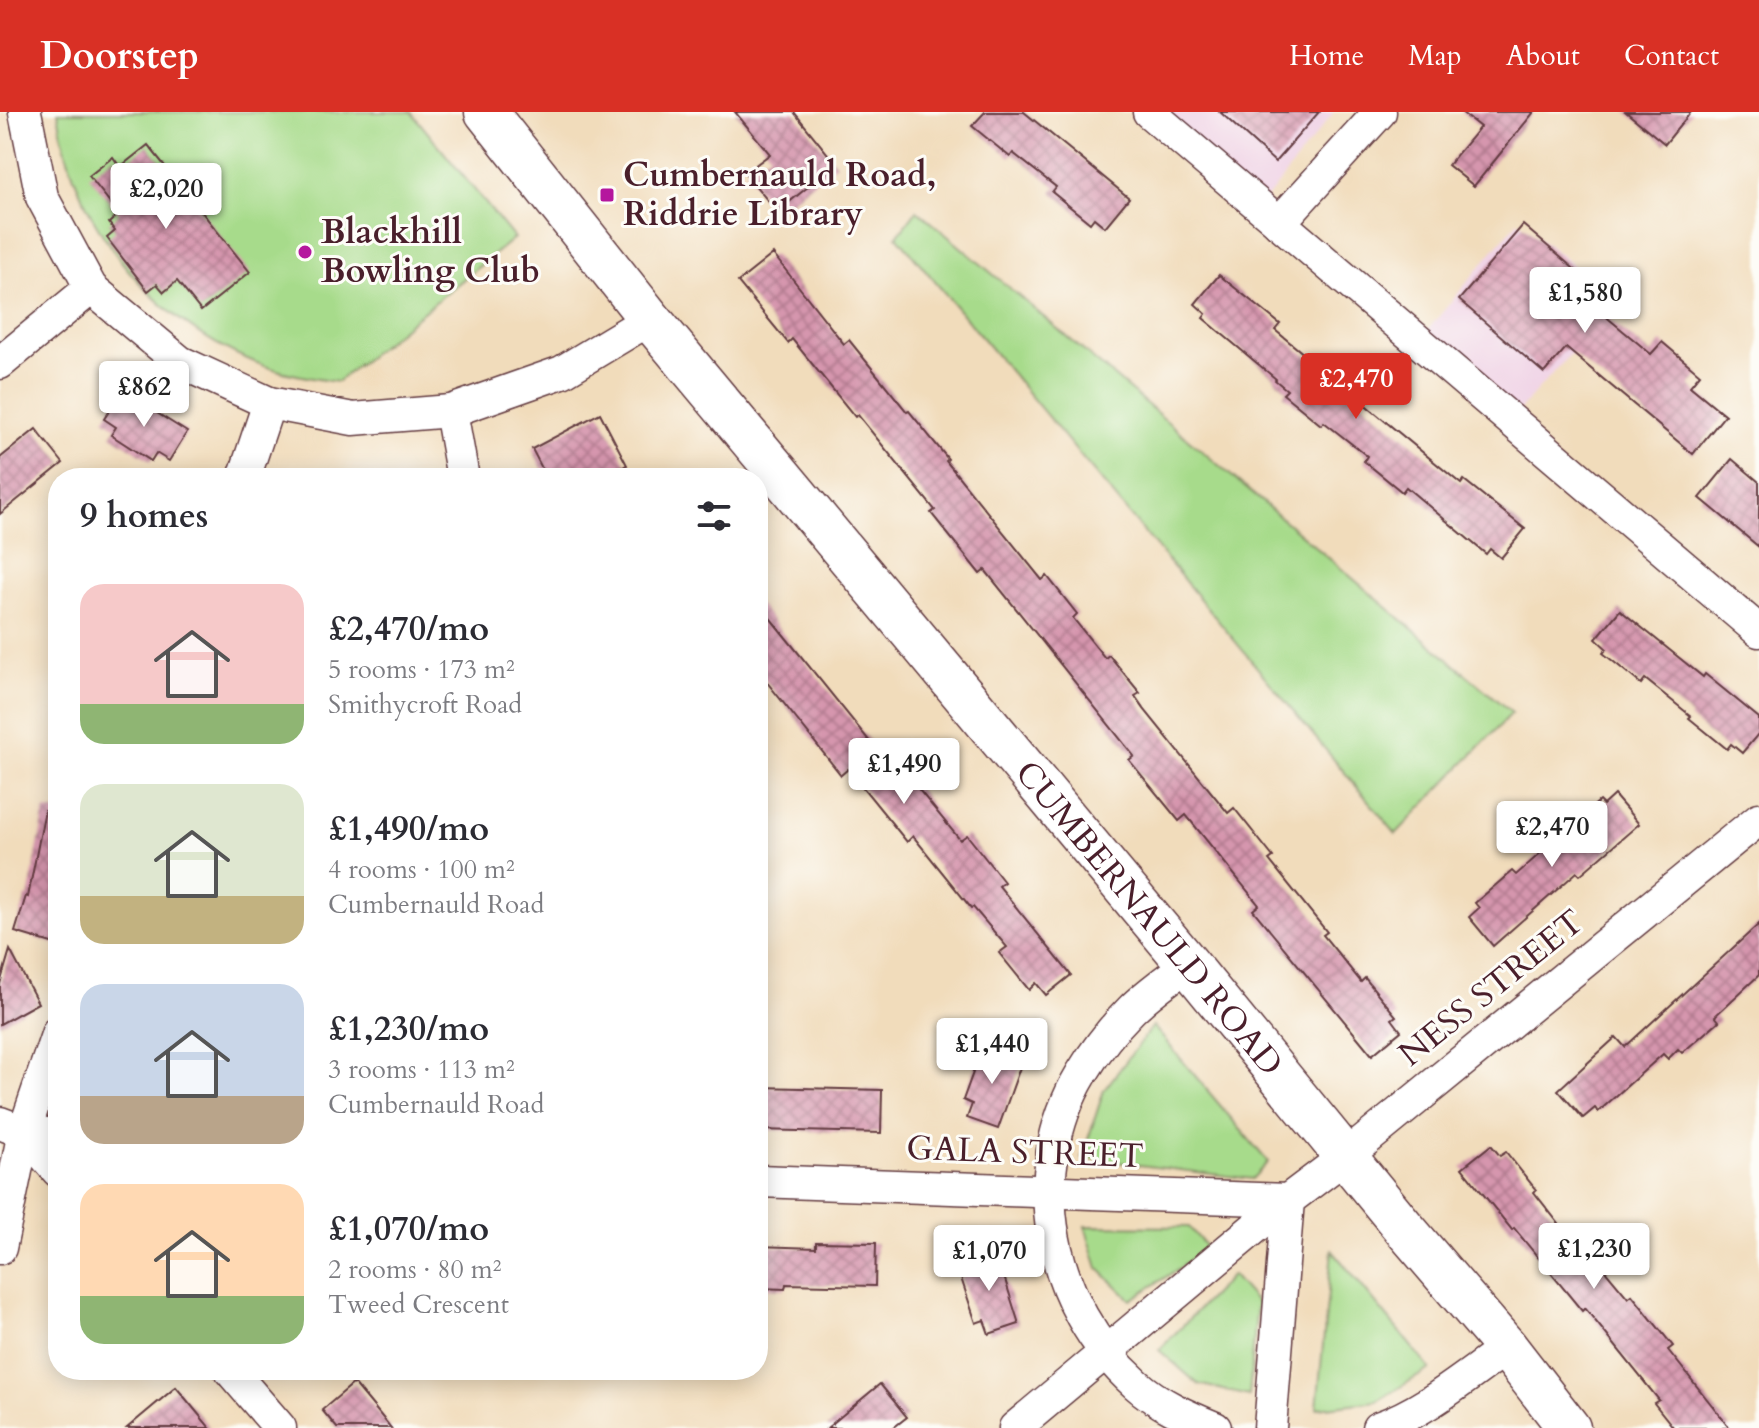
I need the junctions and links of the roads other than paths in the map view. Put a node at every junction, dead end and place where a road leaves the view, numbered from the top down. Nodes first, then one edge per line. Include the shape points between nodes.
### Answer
1 (25, 112) edge
2 (1149, 112) edge
3 (1380, 112) edge
4 (496, 116) edge
5 (1279, 223) junction
6 (91, 288) junction
7 (650, 319) junction
8 (0, 363) edge
9 (269, 403) junction
10 (451, 411) junction
11 (247, 468) edge
12 (461, 468) edge
13 (1759, 631) edge
14 (1759, 819) edge
15 (1188, 964) junction
16 (48, 1053) edge
17 (12, 1127) edge
18 (48, 1133) edge
19 (1345, 1157) junction
20 (48, 1161) edge
21 (768, 1181) edge
22 (1048, 1190) junction
23 (1288, 1200) junction
24 (0, 1248) edge
25 (1507, 1348) junction
26 (1105, 1353) junction
27 (239, 1380) edge
28 (280, 1428) edge
29 (1015, 1428) edge
30 (1215, 1428) edge
31 (1270, 1428) edge
32 (1378, 1428) edge
33 (1569, 1428) edge

1 - 6 street via 42,197
2 - 5 street
3 - 5 street
4 - 7 main road, CUMBERNAULD ROAD
5 - 13 street
6 - 8 street
6 - 9 street via 180,362
7 - 10 street via 562,372
7 - 15 main road, CUMBERNAULD ROAD
9 - 10 street via 353,419
9 - 11 street
10 - 12 street
14 - 19 street, NESS STREET
15 - 19 main road, CUMBERNAULD ROAD
15 - 22 street via 1132,1010 1081,1075 1054,1144
16 - 17 street
17 - 18 street
17 - 20 street
17 - 24 street
19 - 23 street, NESS STREET
19 - 25 main road, CUMBERNAULD ROAD
21 - 22 street, GALA STREET
22 - 23 street, GALA STREET
22 - 26 street via 1061,1271
23 - 26 street, NESS STREET
23 - 31 street
25 - 32 street via 1435,1399
25 - 33 main road, CUMBERNAULD ROAD
26 - 29 street, NESS STREET
26 - 30 street via 1137,1385
27 - 28 street

